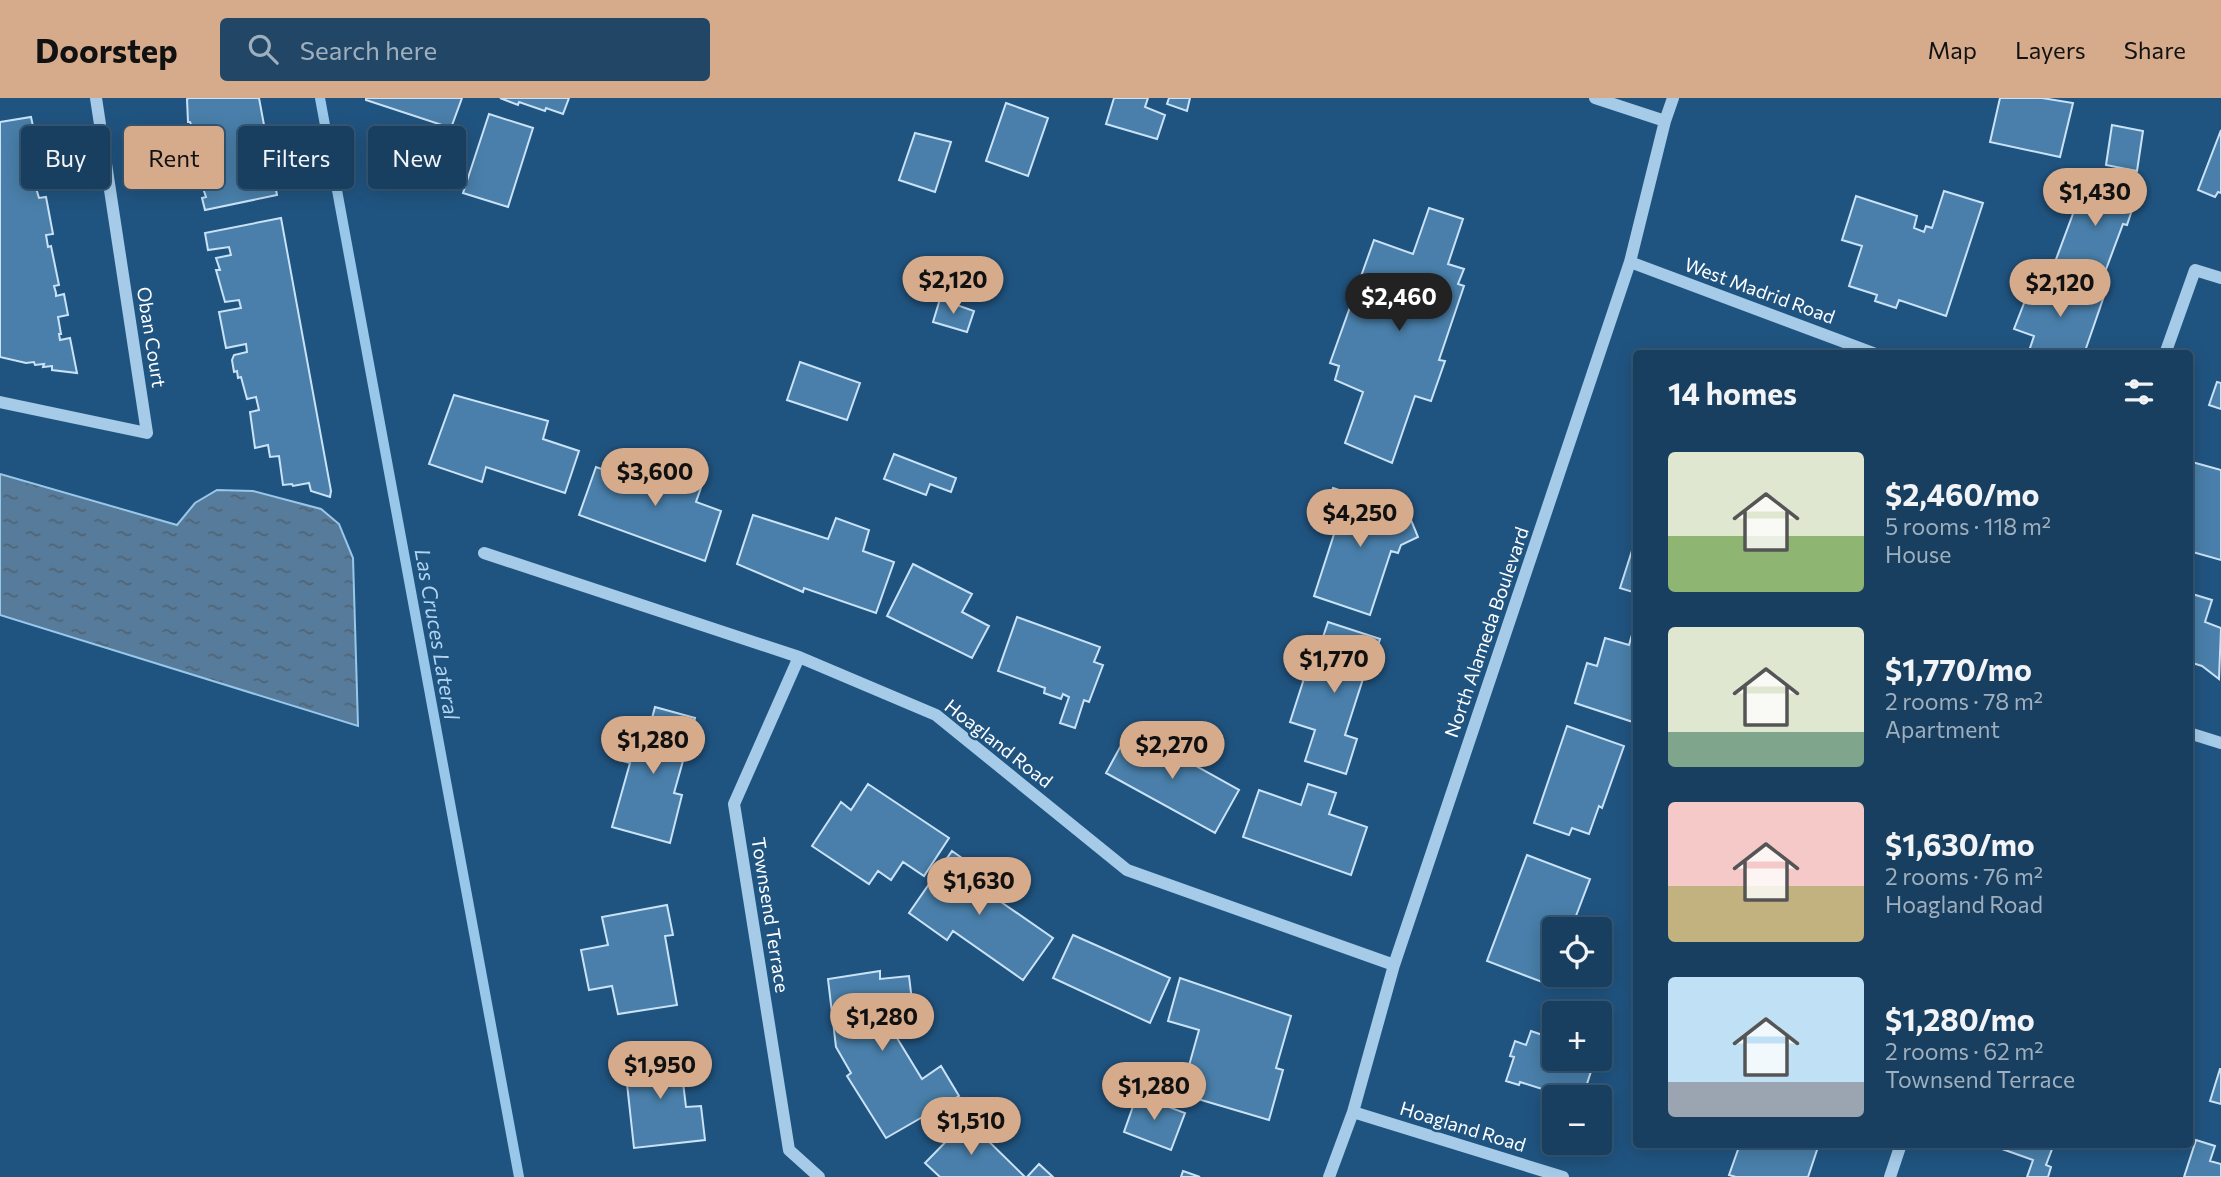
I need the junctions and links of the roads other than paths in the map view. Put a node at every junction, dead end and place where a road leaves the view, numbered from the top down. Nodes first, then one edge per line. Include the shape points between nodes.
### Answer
1 (96, 98) edge
2 (1595, 98) edge
3 (1673, 98) edge
4 (1665, 121) junction
5 (1630, 262) junction
6 (2221, 278) edge
7 (1865, 350) edge
8 (2166, 350) edge
9 (0, 402) edge
10 (484, 553) dead end
11 (799, 657) junction
12 (2193, 734) edge
13 (2221, 743) edge
14 (1394, 965) junction
15 (1353, 1112) junction
16 (1900, 1148) edge
17 (819, 1177) edge
18 (1329, 1177) edge
19 (1563, 1177) edge
20 (1890, 1177) edge

1 - 9 street, Oban Court via 147,433
2 - 4 street
3 - 4 street, North Alameda Boulevard
4 - 5 street, North Alameda Boulevard
5 - 7 street, West Madrid Road
5 - 14 street, North Alameda Boulevard
6 - 8 street via 2195,270
10 - 11 street, Hoagland Road
11 - 14 street, Hoagland Road via 936,715 1127,870
11 - 17 street, Townsend Terrace via 734,804 789,1150
12 - 13 street
14 - 15 street, North Alameda Boulevard
15 - 18 street, North Alameda Boulevard
15 - 19 street, Hoagland Road
16 - 20 street

